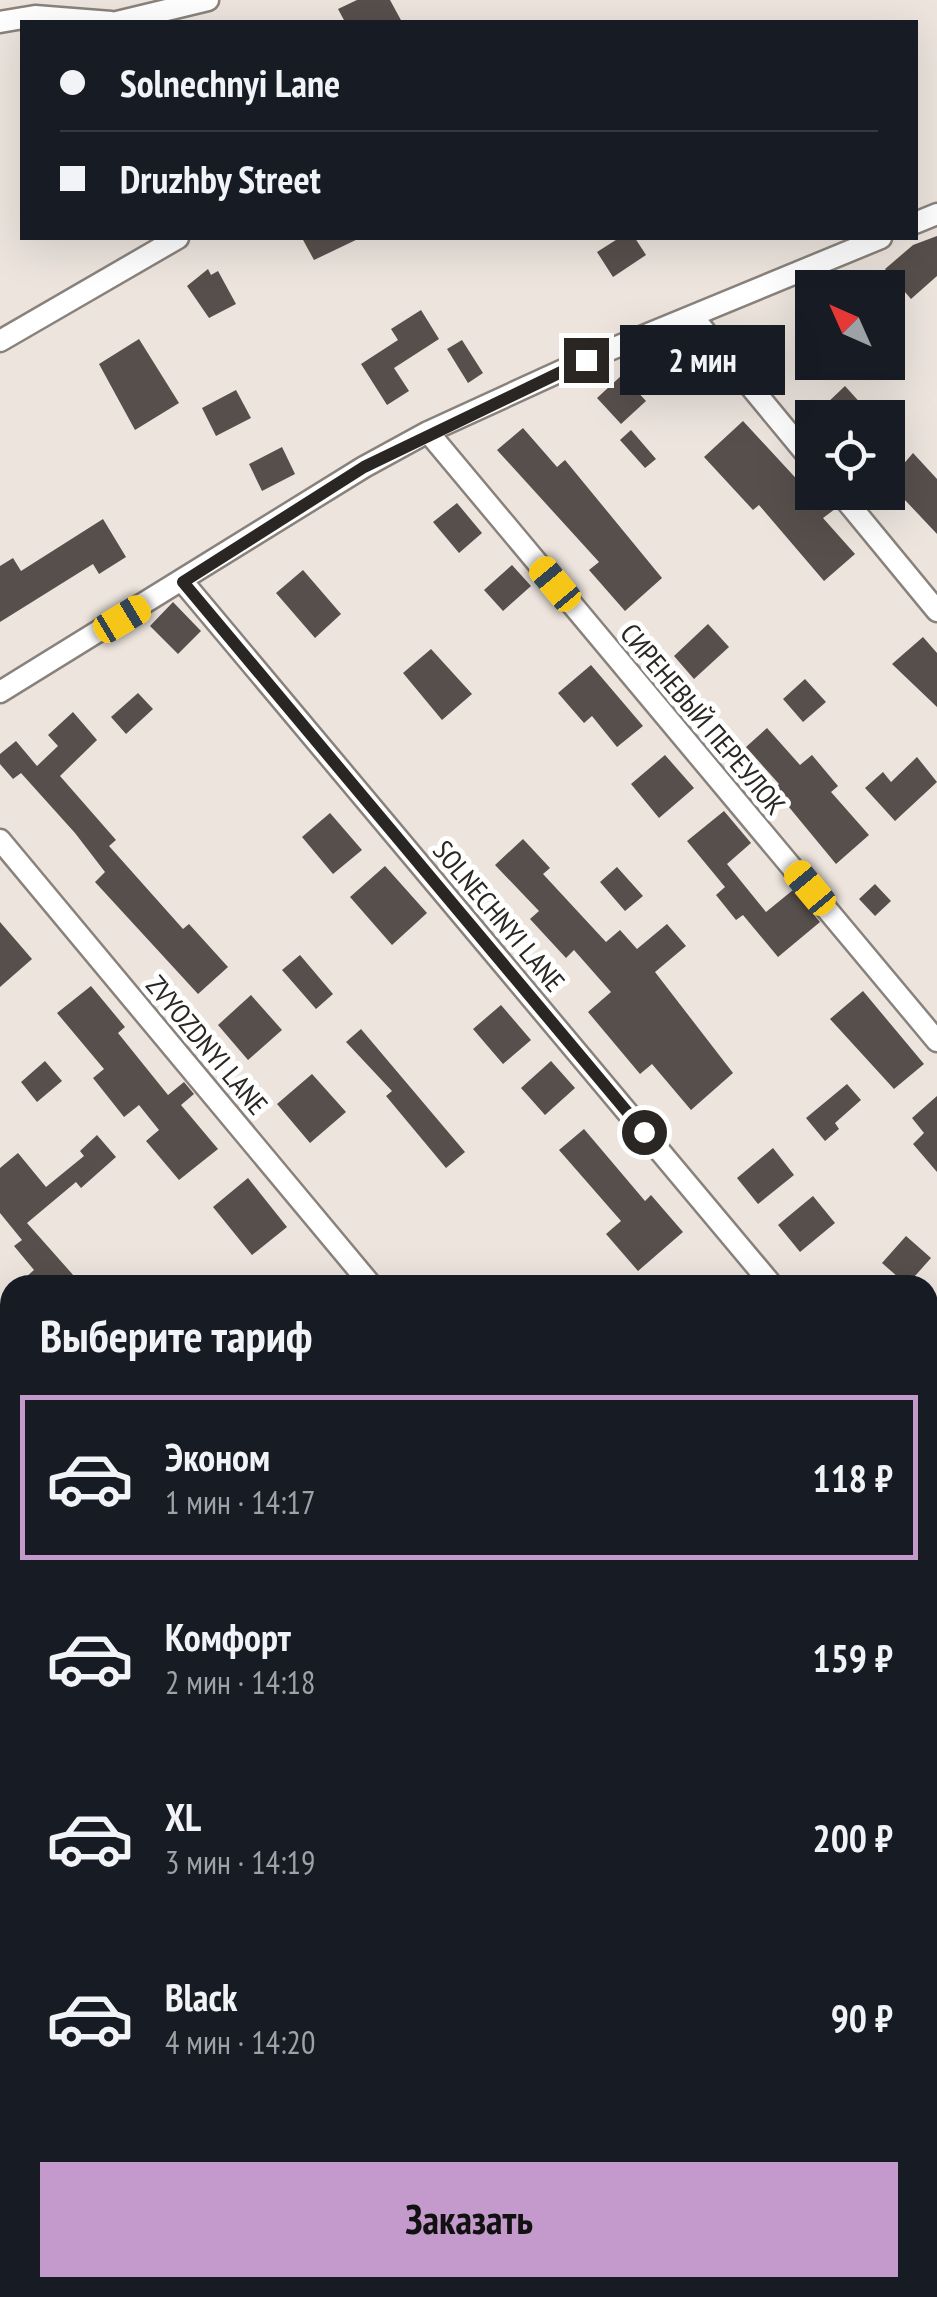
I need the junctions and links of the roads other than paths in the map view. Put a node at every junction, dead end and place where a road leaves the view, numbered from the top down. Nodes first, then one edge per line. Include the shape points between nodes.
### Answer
1 (208, 0) edge
2 (88, 20) edge
3 (123, 20) edge
4 (0, 22) edge
5 (175, 240) edge
6 (876, 240) edge
7 (693, 317) junction
8 (0, 341) edge
9 (428, 432) junction
10 (795, 440) edge
11 (853, 510) edge
12 (183, 582) junction
13 (937, 611) edge
14 (0, 692) edge
15 (0, 840) edge
16 (937, 1041) edge
17 (363, 1275) edge
18 (764, 1275) edge

1 - 3 street
2 - 4 street via 35,16
5 - 8 street
6 - 7 street
7 - 9 street
7 - 10 street
9 - 12 street
9 - 16 street, СИРЕНЕВЫЙ ПЕРЕУЛОК
11 - 13 street
12 - 14 street
12 - 18 street, SOLNECHNYI LANE
15 - 17 street, ZVYOZDNYI LANE

